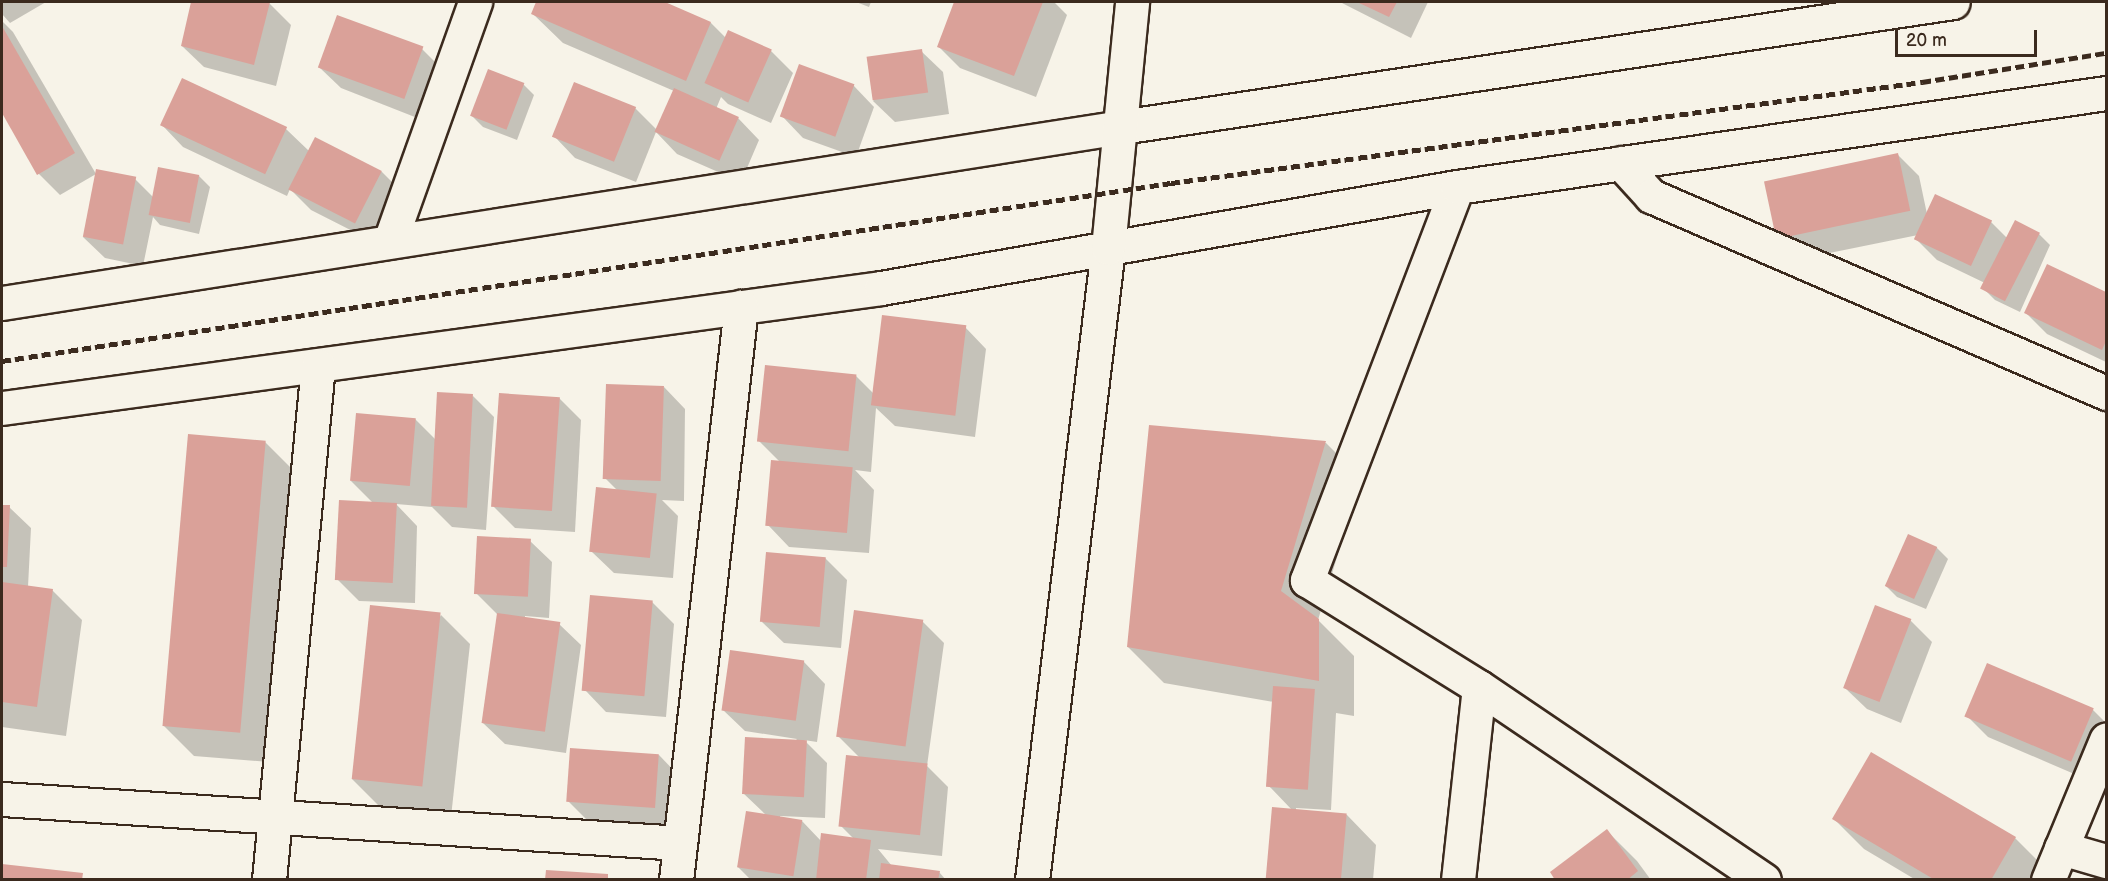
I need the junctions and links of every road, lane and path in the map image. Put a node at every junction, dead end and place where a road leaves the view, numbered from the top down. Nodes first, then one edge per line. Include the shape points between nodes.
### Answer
1 (475, 2) edge
2 (1132, 2) edge
3 (1953, 2) edge
4 (2106, 93) edge
5 (1121, 126) junction
6 (1621, 163) junction
7 (1457, 187) junction
8 (390, 241) junction
9 (1108, 248) junction
10 (2, 303) edge
11 (741, 307) junction
12 (318, 365) junction
13 (2106, 393) edge
14 (2, 408) edge
15 (1479, 687) junction
16 (2106, 740) edge
17 (2, 800) edge
18 (277, 817) junction
19 (680, 843) junction
20 (2061, 848) junction
21 (2106, 861) edge
22 (269, 879) edge
23 (676, 879) edge
24 (1032, 879) edge
25 (1458, 879) edge
26 (1764, 879) edge
27 (2048, 879) edge

1 - 8 street
2 - 5 street
3 - 5 street
4 - 6 street
5 - 8 street
5 - 9 street
6 - 7 street
6 - 13 street via 1652,196
7 - 9 street
7 - 15 street via 1307,580
8 - 10 street
9 - 11 street via 881,288
9 - 24 street
11 - 12 street
11 - 19 street
12 - 14 street
12 - 18 street
15 - 25 street
15 - 26 street
16 - 20 street
17 - 18 street
18 - 19 street
18 - 22 street
19 - 23 street
20 - 21 street
20 - 27 street

